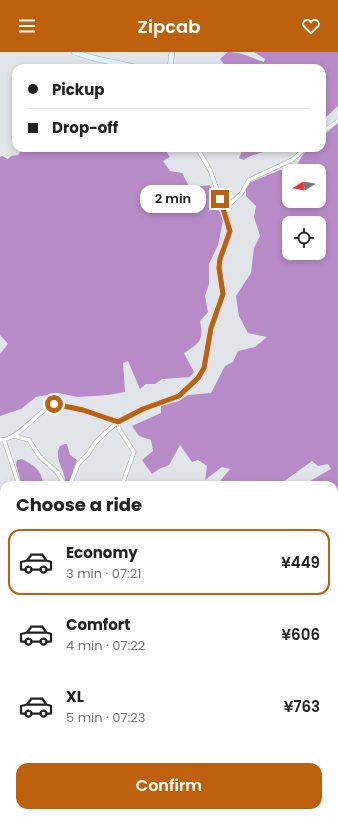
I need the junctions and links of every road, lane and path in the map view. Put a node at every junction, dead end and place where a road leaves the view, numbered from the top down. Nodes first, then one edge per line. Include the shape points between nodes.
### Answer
1 (77, 52) edge
2 (172, 52) edge
3 (124, 64) edge
4 (170, 64) edge
5 (338, 121) edge
6 (326, 129) edge
7 (199, 152) edge
8 (301, 152) edge
9 (224, 209) junction
10 (118, 422) junction
11 (14, 436) junction
12 (2, 440) edge
13 (18, 481) edge
14 (63, 481) edge
15 (72, 481) edge
16 (123, 481) edge

1 - 3 street
2 - 4 street
5 - 6 street
7 - 9 street via 210,170
8 - 9 street via 292,160 249,180 241,194
9 - 10 street via 230,231 219,268 223,294 211,328 204,368 198,378 179,396 143,409
10 - 11 street via 83,410 54,404 34,417
10 - 15 street via 95,443 78,464
10 - 16 street via 119,429 134,452
11 - 12 street
11 - 14 street via 29,440 40,457 57,472
12 - 13 street

